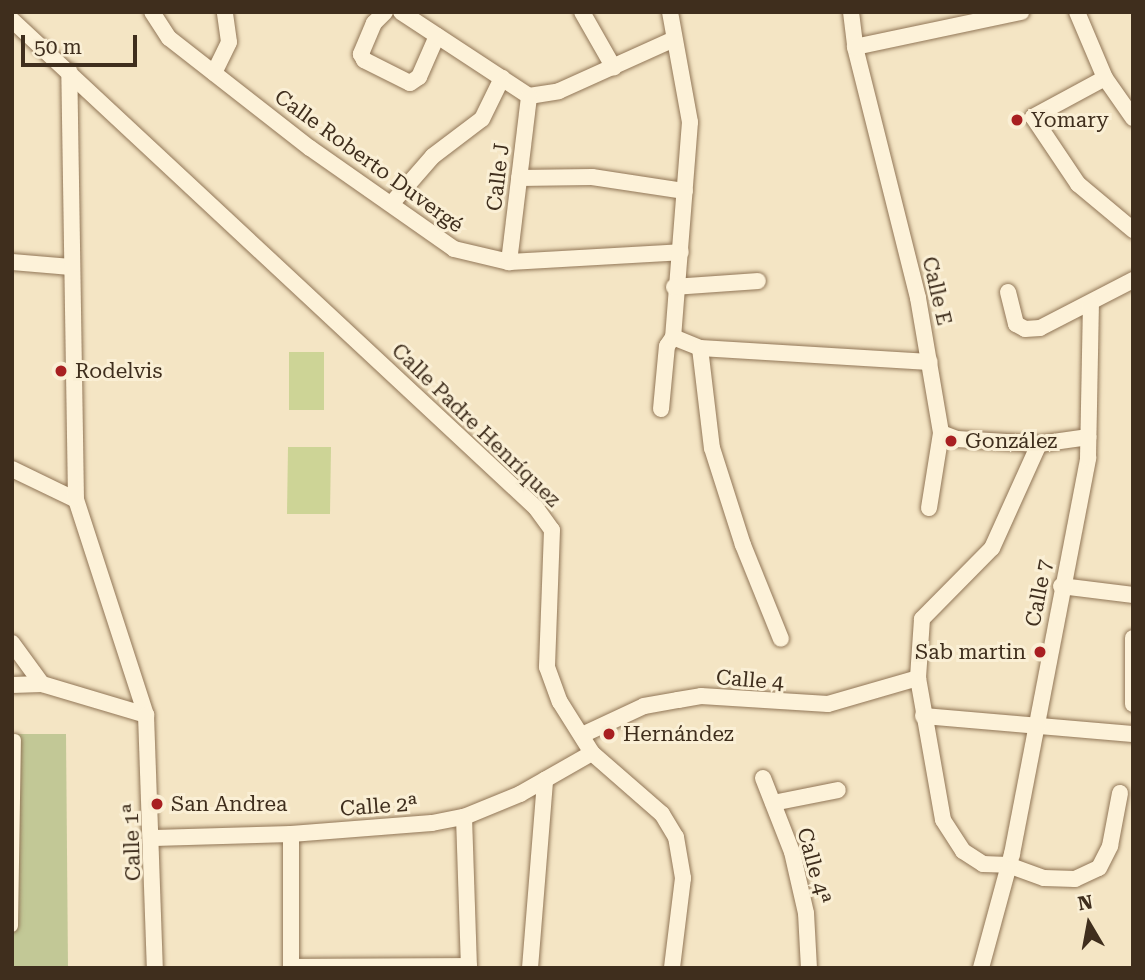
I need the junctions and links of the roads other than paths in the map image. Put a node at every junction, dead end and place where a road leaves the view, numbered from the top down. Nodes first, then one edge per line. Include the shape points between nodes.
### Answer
1 (152, 12) edge
2 (225, 12) edge
3 (385, 12) edge
4 (401, 12) edge
5 (582, 12) edge
6 (670, 12) edge
7 (851, 12) edge
8 (1021, 12) edge
9 (1077, 12) edge
10 (12, 20) edge
11 (944, 20) edge
12 (437, 36) junction
13 (672, 40) junction
14 (855, 47) junction
15 (614, 68) junction
16 (69, 71) junction
17 (214, 73) junction
18 (502, 78) junction
19 (1105, 78) junction
20 (529, 96) junction
21 (1133, 118) edge
22 (519, 178) junction
23 (685, 191) junction
24 (392, 202) junction
25 (1133, 230) edge
26 (681, 252) junction
27 (12, 262) edge
28 (509, 262) junction
29 (71, 267) junction
30 (1133, 280) edge
31 (758, 281) dead end
32 (674, 287) junction
33 (1008, 292) dead end
34 (1091, 304) junction
35 (673, 337) junction
36 (700, 348) junction
37 (930, 362) junction
38 (662, 409) dead end
39 (940, 433) junction
40 (1089, 437) junction
41 (1039, 444) junction
42 (12, 469) edge
43 (76, 500) junction
44 (929, 508) dead end
45 (1061, 586) junction
46 (1133, 596) edge
47 (1133, 638) edge
48 (781, 639) dead end
49 (12, 643) edge
50 (918, 678) junction
51 (42, 684) junction
52 (12, 685) edge
53 (1133, 704) edge
54 (146, 715) junction
55 (923, 716) junction
56 (1035, 723) junction
57 (1133, 734) edge
58 (582, 735) junction
59 (15, 740) dead end
60 (592, 753) junction
61 (763, 778) dead end
62 (545, 780) junction
63 (838, 790) dead end
64 (1120, 793) dead end
65 (773, 803) junction
66 (464, 817) junction
67 (292, 834) junction
68 (154, 838) junction
69 (1008, 865) junction
70 (12, 926) edge
71 (291, 967) edge
72 (469, 967) edge
73 (155, 968) edge
74 (530, 968) edge
75 (672, 968) edge
76 (809, 968) edge
77 (981, 968) edge

1 - 17 street, Calle Roberto Duvergé via 169,37
2 - 17 street via 229,42
3 - 12 street via 374,23 361,54 364,60 410,83 419,77
4 - 12 street
5 - 15 street
6 - 13 street
7 - 14 street, Calle E
8 - 11 street
9 - 19 street
10 - 16 street, Calle Padre Henríquez
11 - 14 street
12 - 18 street
13 - 15 street
13 - 23 street via 690,122
14 - 37 street, Calle E
15 - 20 street via 559,91
16 - 29 street, Calle 1ª
16 - 58 street, Calle Padre Henríquez via 536,508 552,530 547,667 560,702
17 - 24 street, Calle Roberto Duvergé via 310,148
18 - 20 street
18 - 24 street via 482,119 432,156
19 - 21 street
19 - 25 street via 1033,117 1078,184
20 - 22 street, Calle J
22 - 23 street via 592,177
22 - 28 street, Calle J
23 - 26 street
24 - 28 street, Calle Roberto Duvergé via 454,249
26 - 28 street, Calle Roberto Duvergé
26 - 32 street
27 - 29 street
29 - 43 street, Calle 1ª
30 - 34 street
31 - 32 street
32 - 35 street
33 - 34 street via 1016,324 1025,330 1040,328
34 - 40 street, Calle 7
35 - 36 street
35 - 38 street via 667,346
36 - 37 street
36 - 48 street via 712,448 743,545
37 - 39 street, Calle E
39 - 41 street via 981,442
39 - 44 street, Calle E
40 - 41 street
40 - 45 street, Calle 7
41 - 50 street via 992,548 922,619
42 - 43 street
43 - 54 street, Calle 1ª
45 - 46 street
45 - 56 street, Calle 7
47 - 53 street
49 - 51 street
50 - 55 street
50 - 58 street, Calle 4 via 828,704 701,696 644,706
51 - 52 street
51 - 54 street
54 - 68 street, Calle 1ª
55 - 56 street
55 - 69 street via 943,820 962,851 983,864
56 - 57 street
56 - 69 street, Calle 7
58 - 60 street, Calle Padre Henríquez
59 - 70 street
60 - 62 street, Calle 2ª
60 - 75 street, Calle Padre Henríquez via 662,814 676,837 683,878
61 - 65 street, Calle 4ª
62 - 66 street, Calle 2ª
62 - 74 street
63 - 65 street
64 - 69 street via 1110,846 1099,868 1075,879 1044,878
65 - 76 street, Calle 4ª via 792,852 806,913
66 - 67 street, Calle 2ª
66 - 72 street
67 - 68 street, Calle 2ª
67 - 71 street
68 - 73 street, Calle 1ª
69 - 77 street, Calle 7
71 - 72 street

